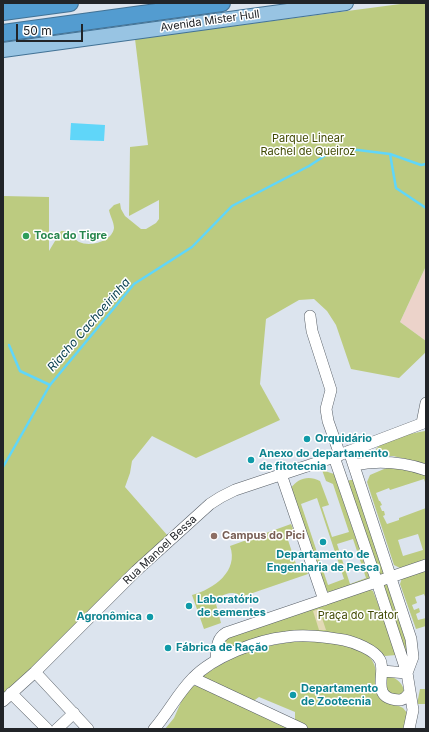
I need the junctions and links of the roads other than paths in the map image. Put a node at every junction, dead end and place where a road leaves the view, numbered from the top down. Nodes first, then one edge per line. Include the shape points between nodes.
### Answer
1 (70, 3) edge
2 (222, 3) edge
3 (346, 3) edge
4 (3, 12) edge
5 (3, 33) edge
6 (3, 50) edge
7 (310, 316) dead end
8 (426, 403) edge
9 (424, 423) edge
10 (341, 454) junction
11 (354, 465) junction
12 (426, 470) edge
13 (281, 474) junction
14 (426, 565) edge
15 (391, 578) junction
16 (377, 582) junction
17 (324, 600) junction
18 (216, 660) junction
19 (382, 671) junction
20 (35, 672) junction
21 (407, 673) junction
22 (193, 678) junction
23 (410, 692) junction
24 (12, 693) junction
25 (3, 701) edge
26 (74, 713) junction
27 (47, 729) edge
28 (57, 729) edge
29 (88, 729) edge
30 (154, 729) edge
31 (302, 729) edge
32 (409, 729) edge

1 - 4 highway
2 - 5 highway, Avenida Mister Hull
3 - 6 main road, Avenida Mister Hull
7 - 10 street via 312,331 331,390 326,409 328,421
8 - 9 street
9 - 10 street, Rua Manoel Bessa
10 - 11 street
10 - 13 street, Rua Manoel Bessa
10 - 16 street
11 - 12 street via 385,462
11 - 15 street
13 - 17 street
13 - 20 street, Rua Manoel Bessa via 235,490 210,504 136,571
14 - 15 street
15 - 16 street
15 - 21 street via 413,646 413,657
16 - 17 street
16 - 21 street
17 - 18 street via 226,633 219,640
18 - 19 street via 270,639 311,636 345,640 366,647 380,658
18 - 22 street
19 - 21 street
19 - 23 street via 380,683 385,695 400,700
20 - 24 street, Rua Manoel Bessa
20 - 26 street
21 - 23 street
22 - 30 street
22 - 31 street
23 - 32 street via 413,710
24 - 25 street, Rua Manoel Bessa
24 - 27 street
26 - 28 street
26 - 29 street

